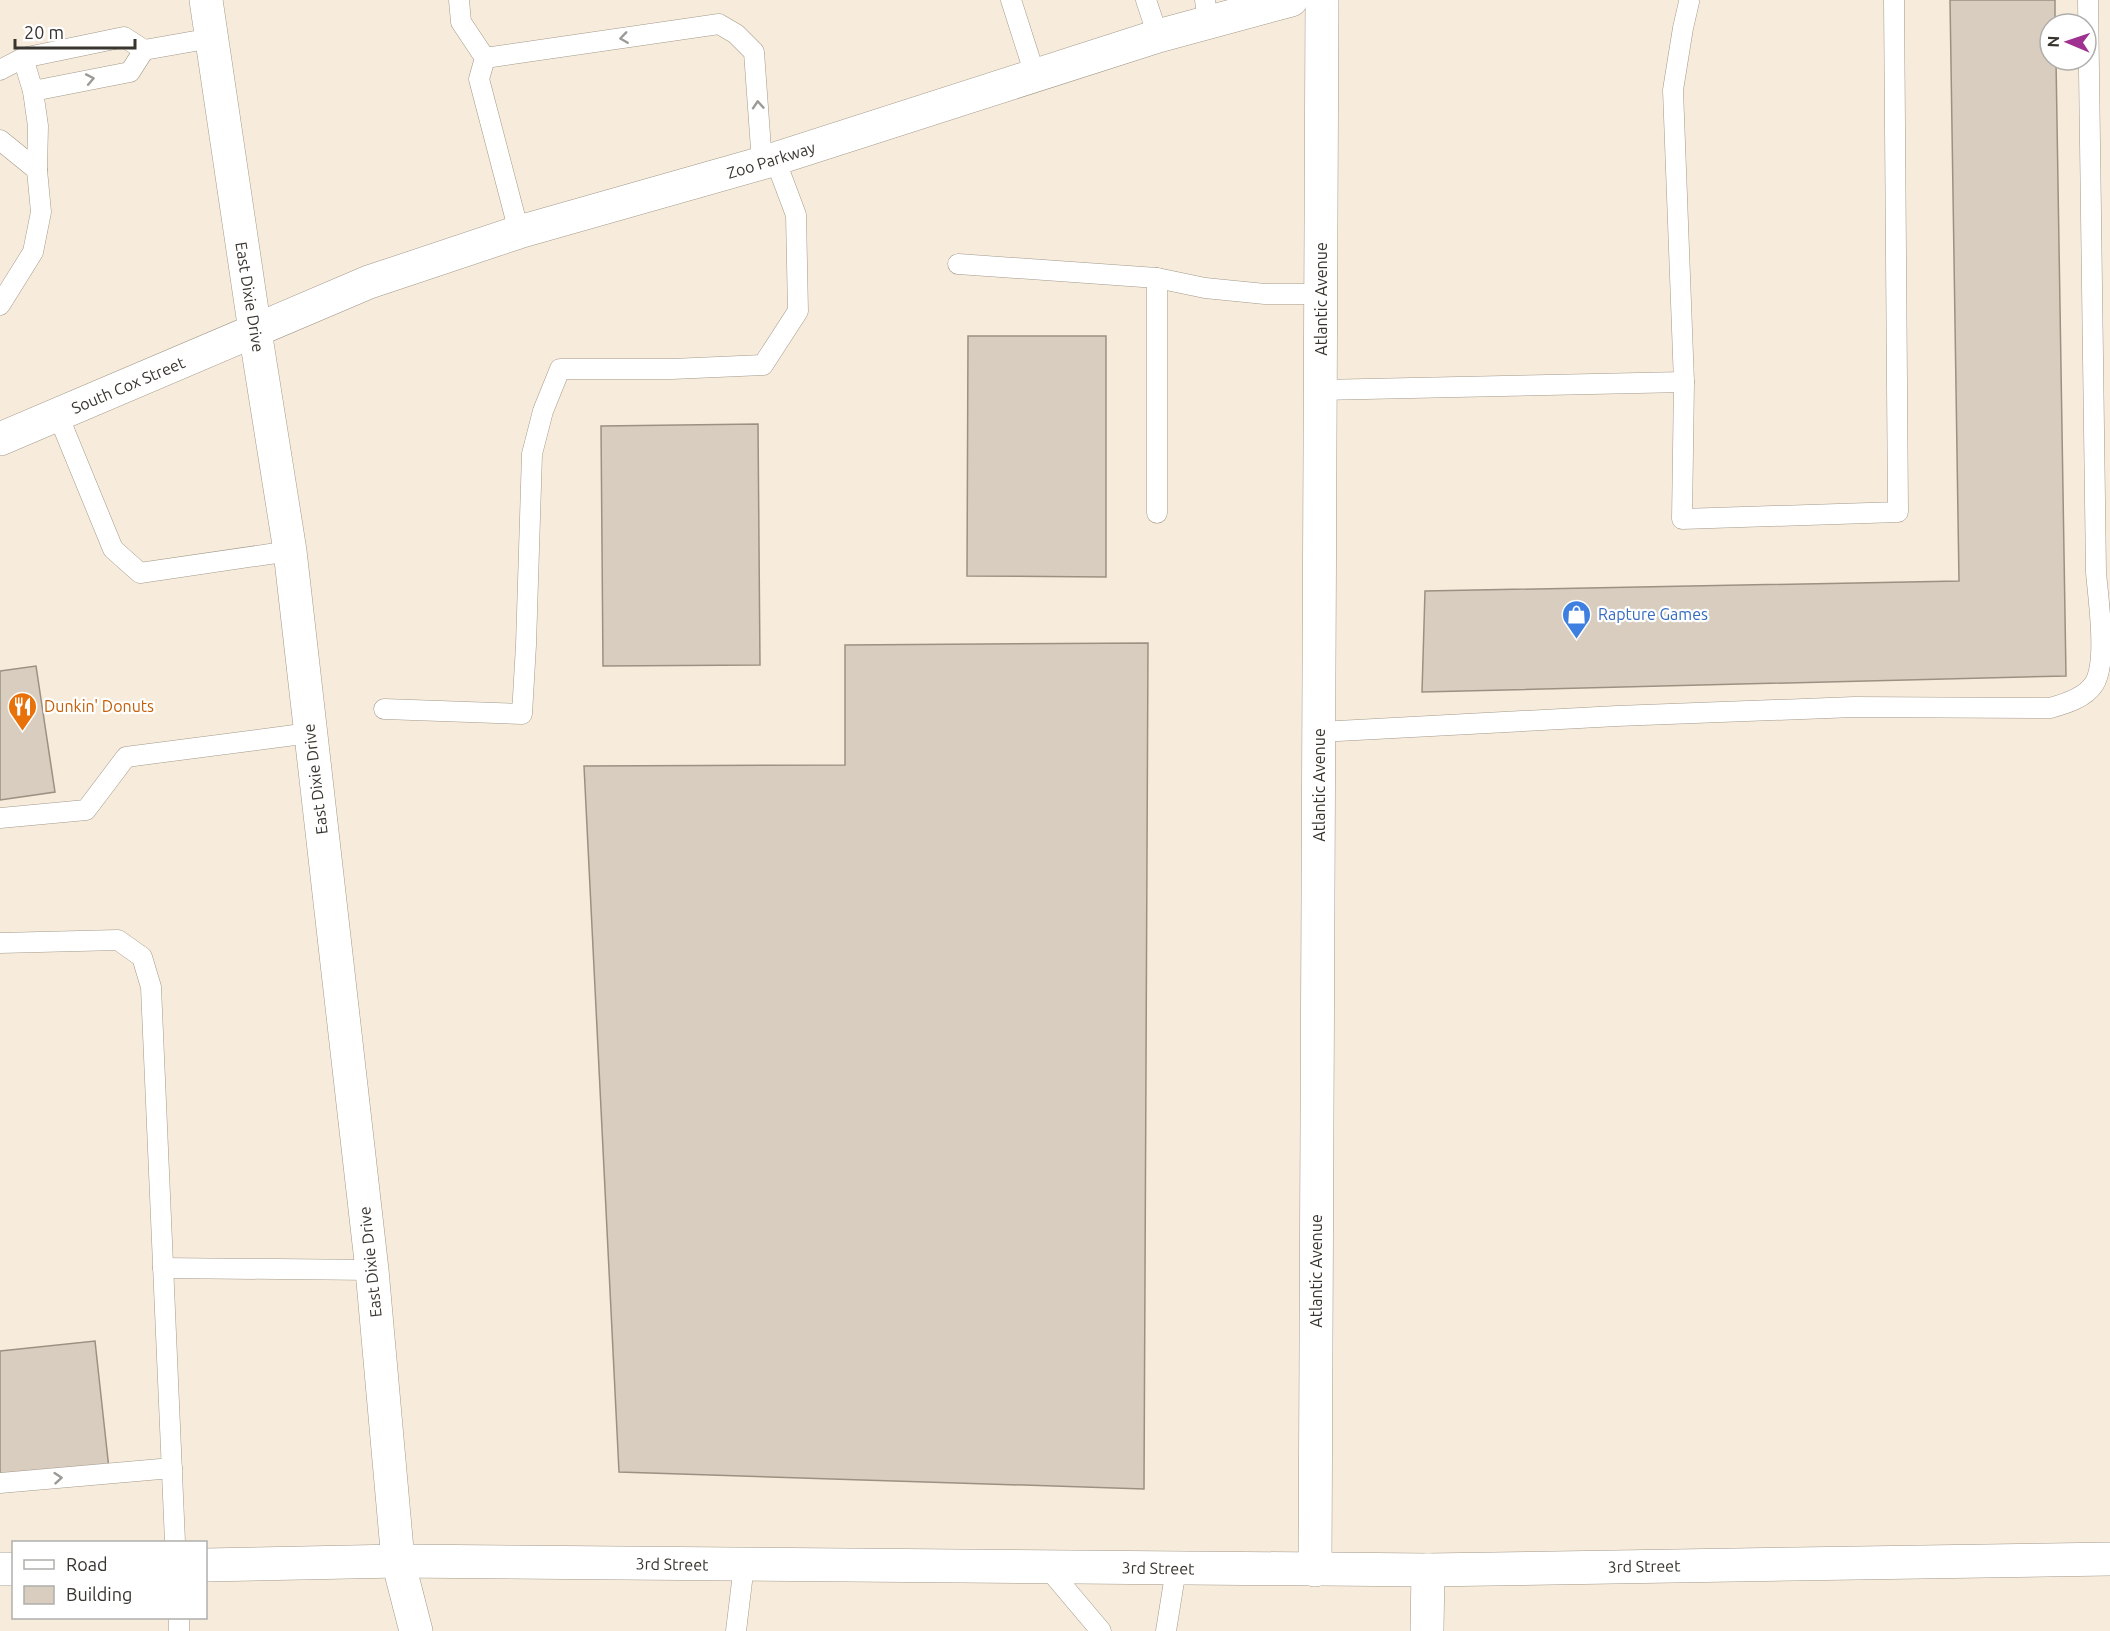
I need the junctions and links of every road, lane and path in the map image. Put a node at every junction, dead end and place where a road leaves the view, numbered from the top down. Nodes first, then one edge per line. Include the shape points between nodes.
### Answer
1 (206, 0) edge
2 (459, 0) edge
3 (1010, 0) edge
4 (1146, 0) edge
5 (1291, 0) edge
6 (1322, 0) edge
7 (1894, 0) edge
8 (2088, 0) edge
9 (1692, 1) edge
10 (1207, 12) edge
11 (1158, 36) junction
12 (212, 38) junction
13 (144, 50) junction
14 (23, 58) junction
15 (485, 58) junction
16 (0, 70) edge
17 (1035, 75) junction
18 (33, 91) junction
19 (0, 140) edge
20 (768, 161) junction
21 (37, 170) junction
22 (519, 232) junction
23 (958, 264) dead end
24 (1157, 278) junction
25 (1321, 294) junction
26 (0, 305) edge
27 (255, 330) junction
28 (1684, 382) junction
29 (1320, 390) junction
30 (58, 415) junction
31 (0, 439) edge
32 (1157, 513) dead end
33 (290, 551) junction
34 (384, 709) dead end
35 (1319, 732) junction
36 (310, 734) junction
37 (0, 819) edge
38 (0, 943) edge
39 (163, 1268) junction
40 (372, 1270) junction
41 (172, 1468) junction
42 (0, 1483) edge
43 (175, 1541) edge
44 (2110, 1559) edge
45 (398, 1561) junction
46 (207, 1565) edge
47 (744, 1565) junction
48 (1047, 1567) junction
49 (1176, 1569) junction
50 (1315, 1570) junction
51 (1428, 1570) junction
52 (392, 1631) edge
53 (416, 1631) edge
54 (736, 1631) edge
55 (1101, 1631) edge
56 (1166, 1631) edge
57 (1427, 1631) edge

1 - 12 street, East Dixie Drive
2 - 15 lane via 461,22
3 - 17 lane
4 - 11 lane
5 - 10 street, Zoo Parkway
6 - 25 street, Atlantic Avenue
7 - 28 lane via 1898,512 1682,519
8 - 35 lane via 2096,572 2101,658 2094,684 2073,701 2050,708 1854,707
9 - 28 lane via 1683,28 1673,90
10 - 11 street, Zoo Parkway
11 - 17 street, Zoo Parkway
12 - 13 lane
12 - 27 street, East Dixie Drive
13 - 14 lane via 123,37
18 -> 13 lane via 130,72
14 - 16 lane
14 - 18 lane
20 -> 15 lane via 754,52 719,24
15 - 22 lane via 479,79
17 - 20 street, Zoo Parkway
18 - 21 lane via 38,126
19 - 21 lane
20 - 22 street, Zoo Parkway
20 - 34 lane via 796,215 798,311 763,365 560,369 543,411 532,454 522,714
21 - 26 lane via 40,212 33,252
22 - 27 street, Zoo Parkway via 369,282
23 - 24 lane
24 - 25 lane via 1255,293
24 - 32 lane
25 - 29 street, Atlantic Avenue
27 - 30 street, South Cox Street
27 - 33 street, East Dixie Drive
28 - 29 lane
29 - 35 street, Atlantic Avenue
30 - 31 street, South Cox Street
30 - 33 lane via 113,549 140,573
33 - 36 street, East Dixie Drive
35 - 50 street, Atlantic Avenue
36 - 37 lane via 126,757 86,810
36 - 40 street, East Dixie Drive
38 - 39 lane via 118,940 142,957 151,987
39 - 40 lane
39 - 41 lane
40 - 45 street, East Dixie Drive
42 -> 41 lane
41 - 43 lane
44 - 51 street, 3rd Street
45 - 46 street, 3rd Street
45 - 47 street, 3rd Street
45 - 52 street, East Dixie Drive
45 - 53 street, East Dixie Drive
47 - 48 street, 3rd Street
47 - 54 lane
48 - 49 street, 3rd Street
48 - 55 lane
49 - 50 street, 3rd Street
49 - 56 lane
50 - 51 street, 3rd Street
51 - 57 street

